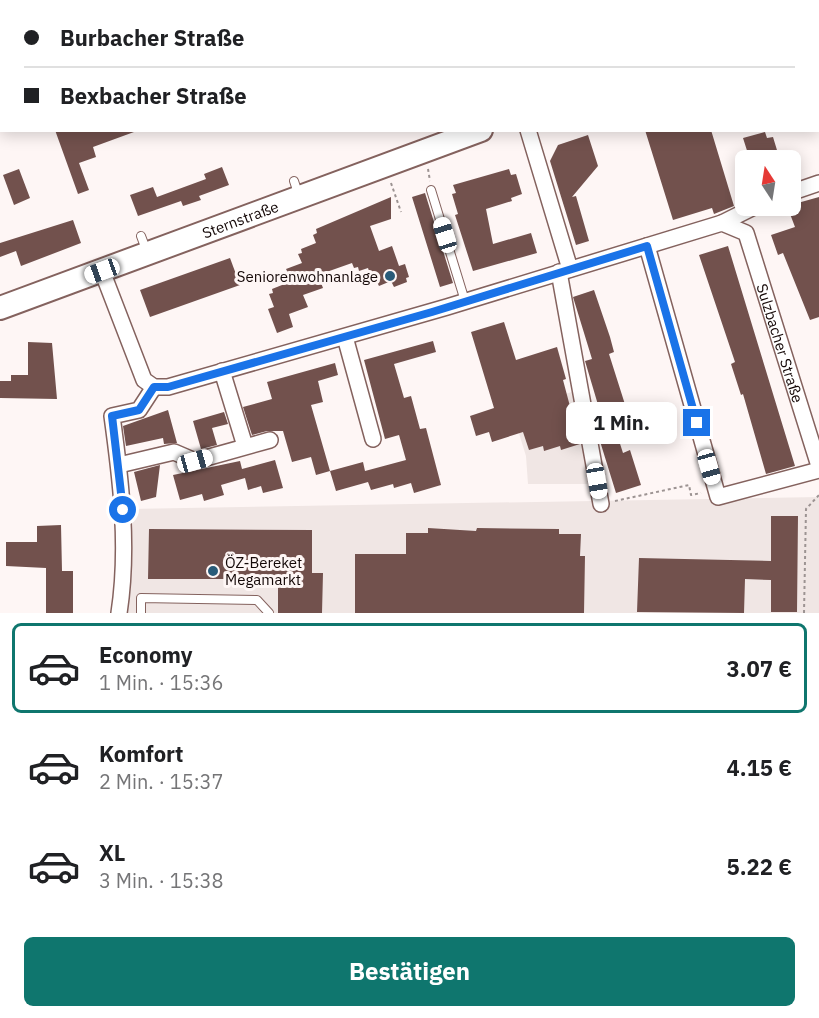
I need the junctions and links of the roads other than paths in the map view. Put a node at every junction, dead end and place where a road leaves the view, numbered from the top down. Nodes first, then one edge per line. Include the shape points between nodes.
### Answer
1 (474, 132) edge
2 (529, 132) edge
3 (819, 183) edge
4 (801, 189) edge
5 (431, 190) dead end
6 (742, 216) edge
7 (729, 225) junction
8 (647, 246) junction
9 (565, 270) junction
10 (102, 271) junction
11 (465, 302) junction
12 (0, 308) edge
13 (345, 337) junction
14 (222, 371) junction
15 (154, 387) junction
16 (373, 439) dead end
17 (270, 440) dead end
18 (245, 446) junction
19 (118, 465) junction
20 (819, 468) edge
21 (601, 504) road end
22 (119, 613) edge
23 (141, 613) edge
24 (269, 613) edge

1 - 10 main road, Sternstraße via 296,189 144,245
2 - 9 street
3 - 4 street
5 - 11 lane
6 - 7 street
7 - 8 street
7 - 20 street, Sulzbacher Straße via 746,233
8 - 9 street
8 - 20 street via 718,497
9 - 11 street
9 - 21 street
10 - 12 main road, Sternstraße
10 - 15 street via 144,380
11 - 13 street
13 - 14 street
13 - 16 street
14 - 15 street via 168,387
14 - 18 street
15 - 19 street via 139,410 112,416
17 - 18 street
18 - 19 street via 195,461 174,452
19 - 22 street via 123,510
23 - 24 lane via 141,598 257,600

